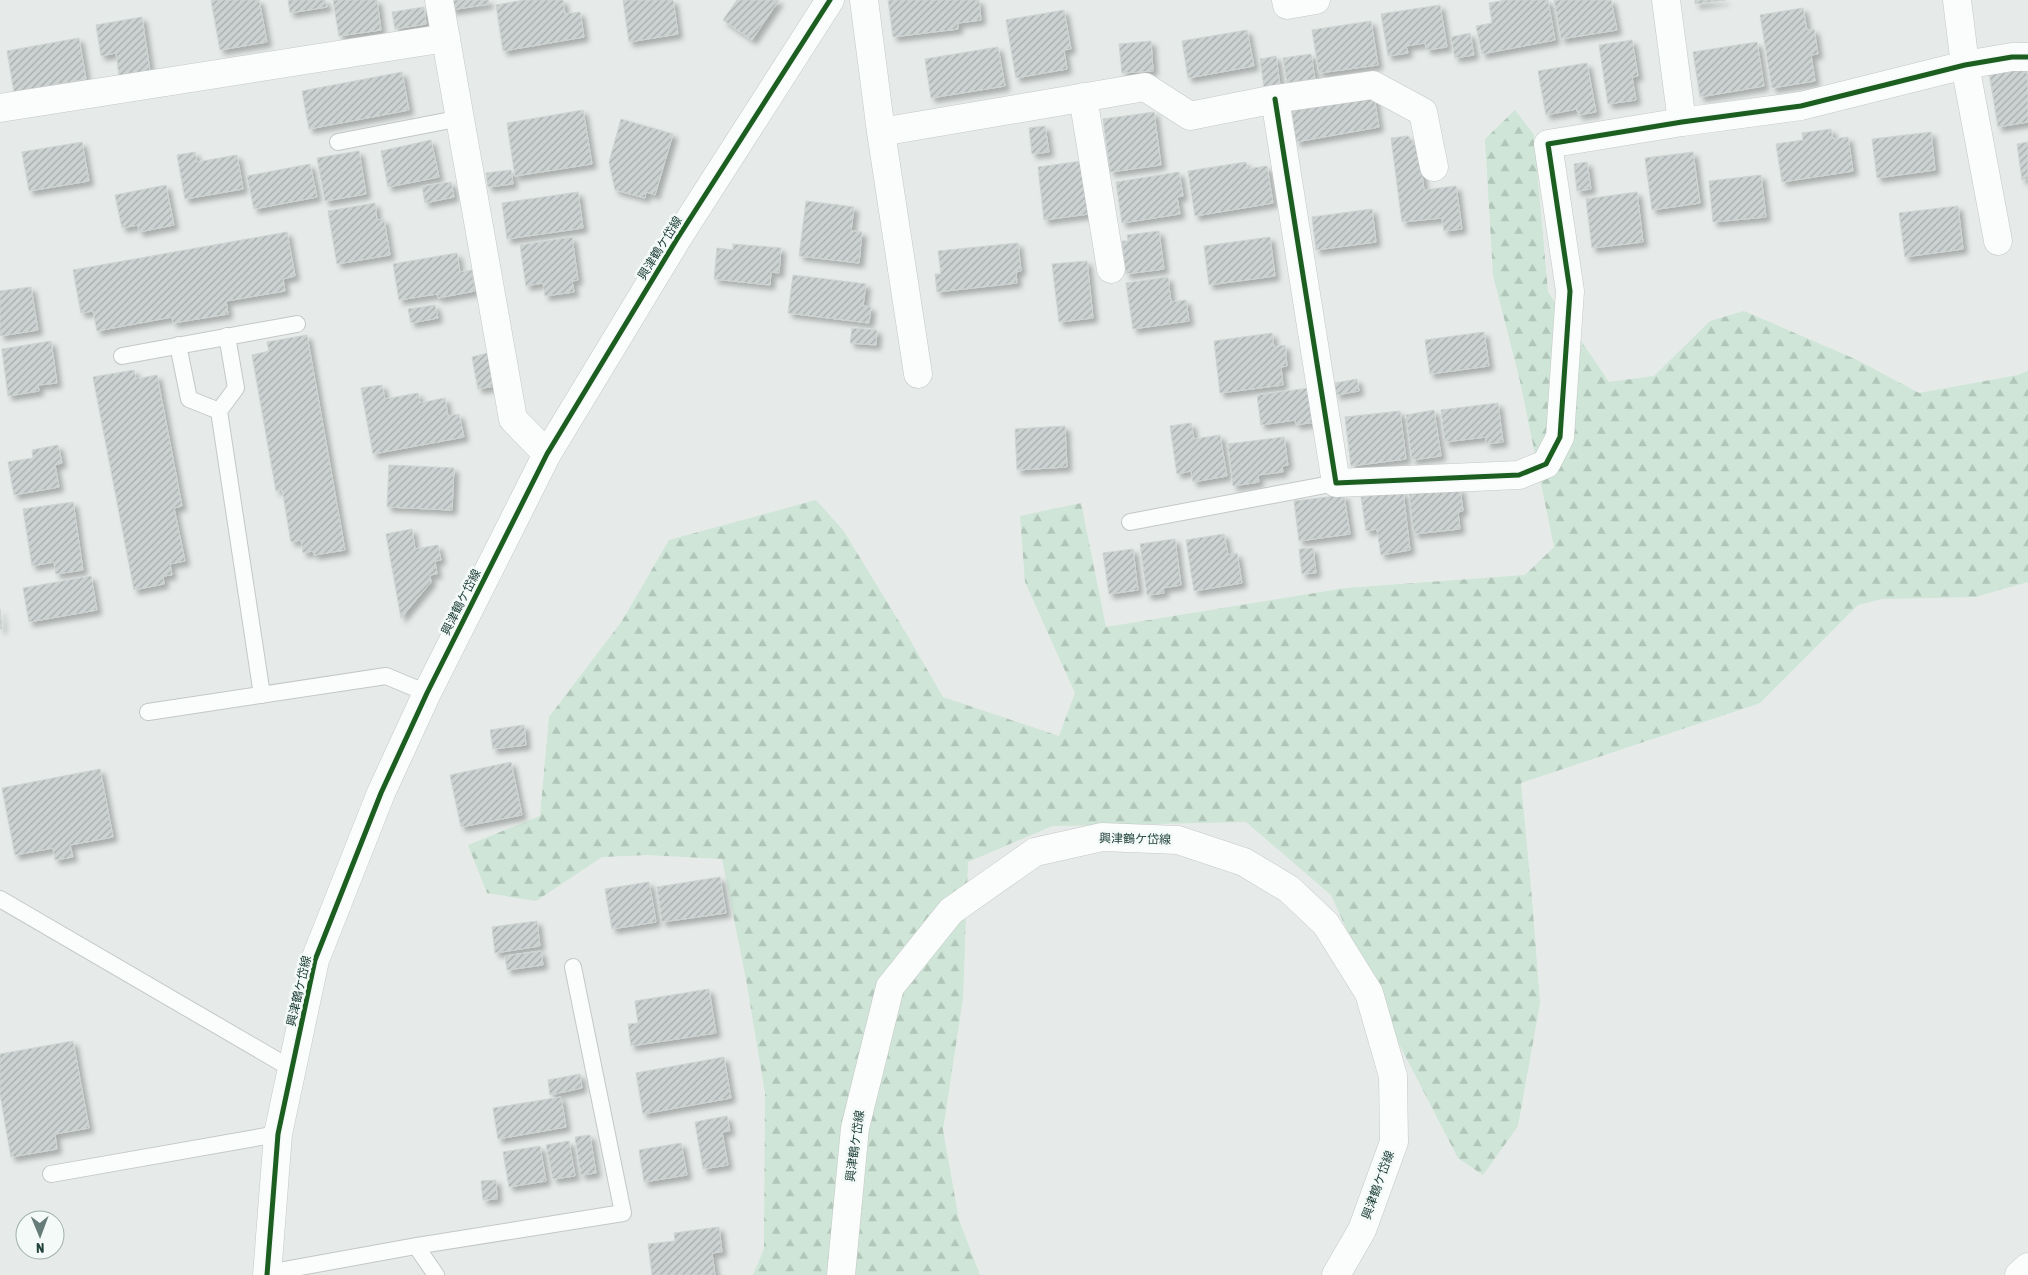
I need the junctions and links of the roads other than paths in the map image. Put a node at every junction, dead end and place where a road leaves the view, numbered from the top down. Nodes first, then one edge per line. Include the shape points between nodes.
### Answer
1 (440, 0) edge
2 (830, 0) edge
3 (864, 0) edge
4 (1286, 0) edge
5 (1316, 0) edge
6 (1666, 0) edge
7 (1957, 0) edge
8 (446, 38) junction
9 (2028, 57) edge
10 (1964, 65) junction
11 (1084, 97) junction
12 (1276, 99) junction
13 (0, 108) edge
14 (461, 118) junction
15 (1682, 122) junction
16 (881, 132) junction
17 (338, 142) dead end
18 (1434, 167) dead end
19 (1998, 241) dead end
20 (1110, 269) dead end
21 (297, 324) dead end
22 (227, 336) junction
23 (178, 346) junction
24 (122, 356) dead end
25 (918, 374) dead end
26 (219, 411) junction
27 (547, 454) junction
28 (1336, 483) junction
29 (1130, 522) dead end
30 (426, 693) junction
31 (262, 695) junction
32 (148, 712) dead end
33 (0, 900) edge
34 (573, 967) dead end
35 (292, 1069) junction
36 (278, 1134) junction
37 (50, 1174) dead end
38 (416, 1246) junction
39 (2028, 1267) edge
40 (267, 1274) edge
41 (436, 1275) edge
42 (841, 1275) edge
43 (1336, 1275) edge
44 (2019, 1275) edge

1 - 8 street
2 - 27 street, 興津鶴ケ岱線 via 677,238
3 - 16 street
4 - 5 street via 1287,5
6 - 15 street
7 - 10 street
8 - 13 street
8 - 14 street
9 - 10 street
10 - 15 street via 1801,106
10 - 19 street
11 - 12 street via 1145,87 1190,116
11 - 16 street
11 - 20 street
12 - 18 street via 1373,85 1423,112
12 - 28 street
14 - 17 lane
14 - 27 street via 513,419
15 - 28 street via 1548,144 1570,291 1560,436 1546,464 1519,475
16 - 25 street
21 - 22 lane
22 - 23 lane
22 - 26 lane via 236,388
23 - 24 lane
23 - 26 lane via 189,399
26 - 31 lane
27 - 30 street, 興津鶴ケ岱線
28 - 29 lane
30 - 31 lane via 386,676
30 - 35 street, 興津鶴ケ岱線 via 381,793 315,960
31 - 32 lane
33 - 35 lane
34 - 38 lane via 623,1213
35 - 36 street, 興津鶴ケ岱線
36 - 37 lane
36 - 40 street, 興津鶴ケ岱線
38 - 40 lane
38 - 41 lane
39 - 44 street
42 - 43 street, 興津鶴ケ岱線 via 854,1128 890,987 951,911 1035,852 1102,837 1178,840 1244,862 1289,889 1326,924 1369,992 1393,1076 1394,1142 1362,1230

